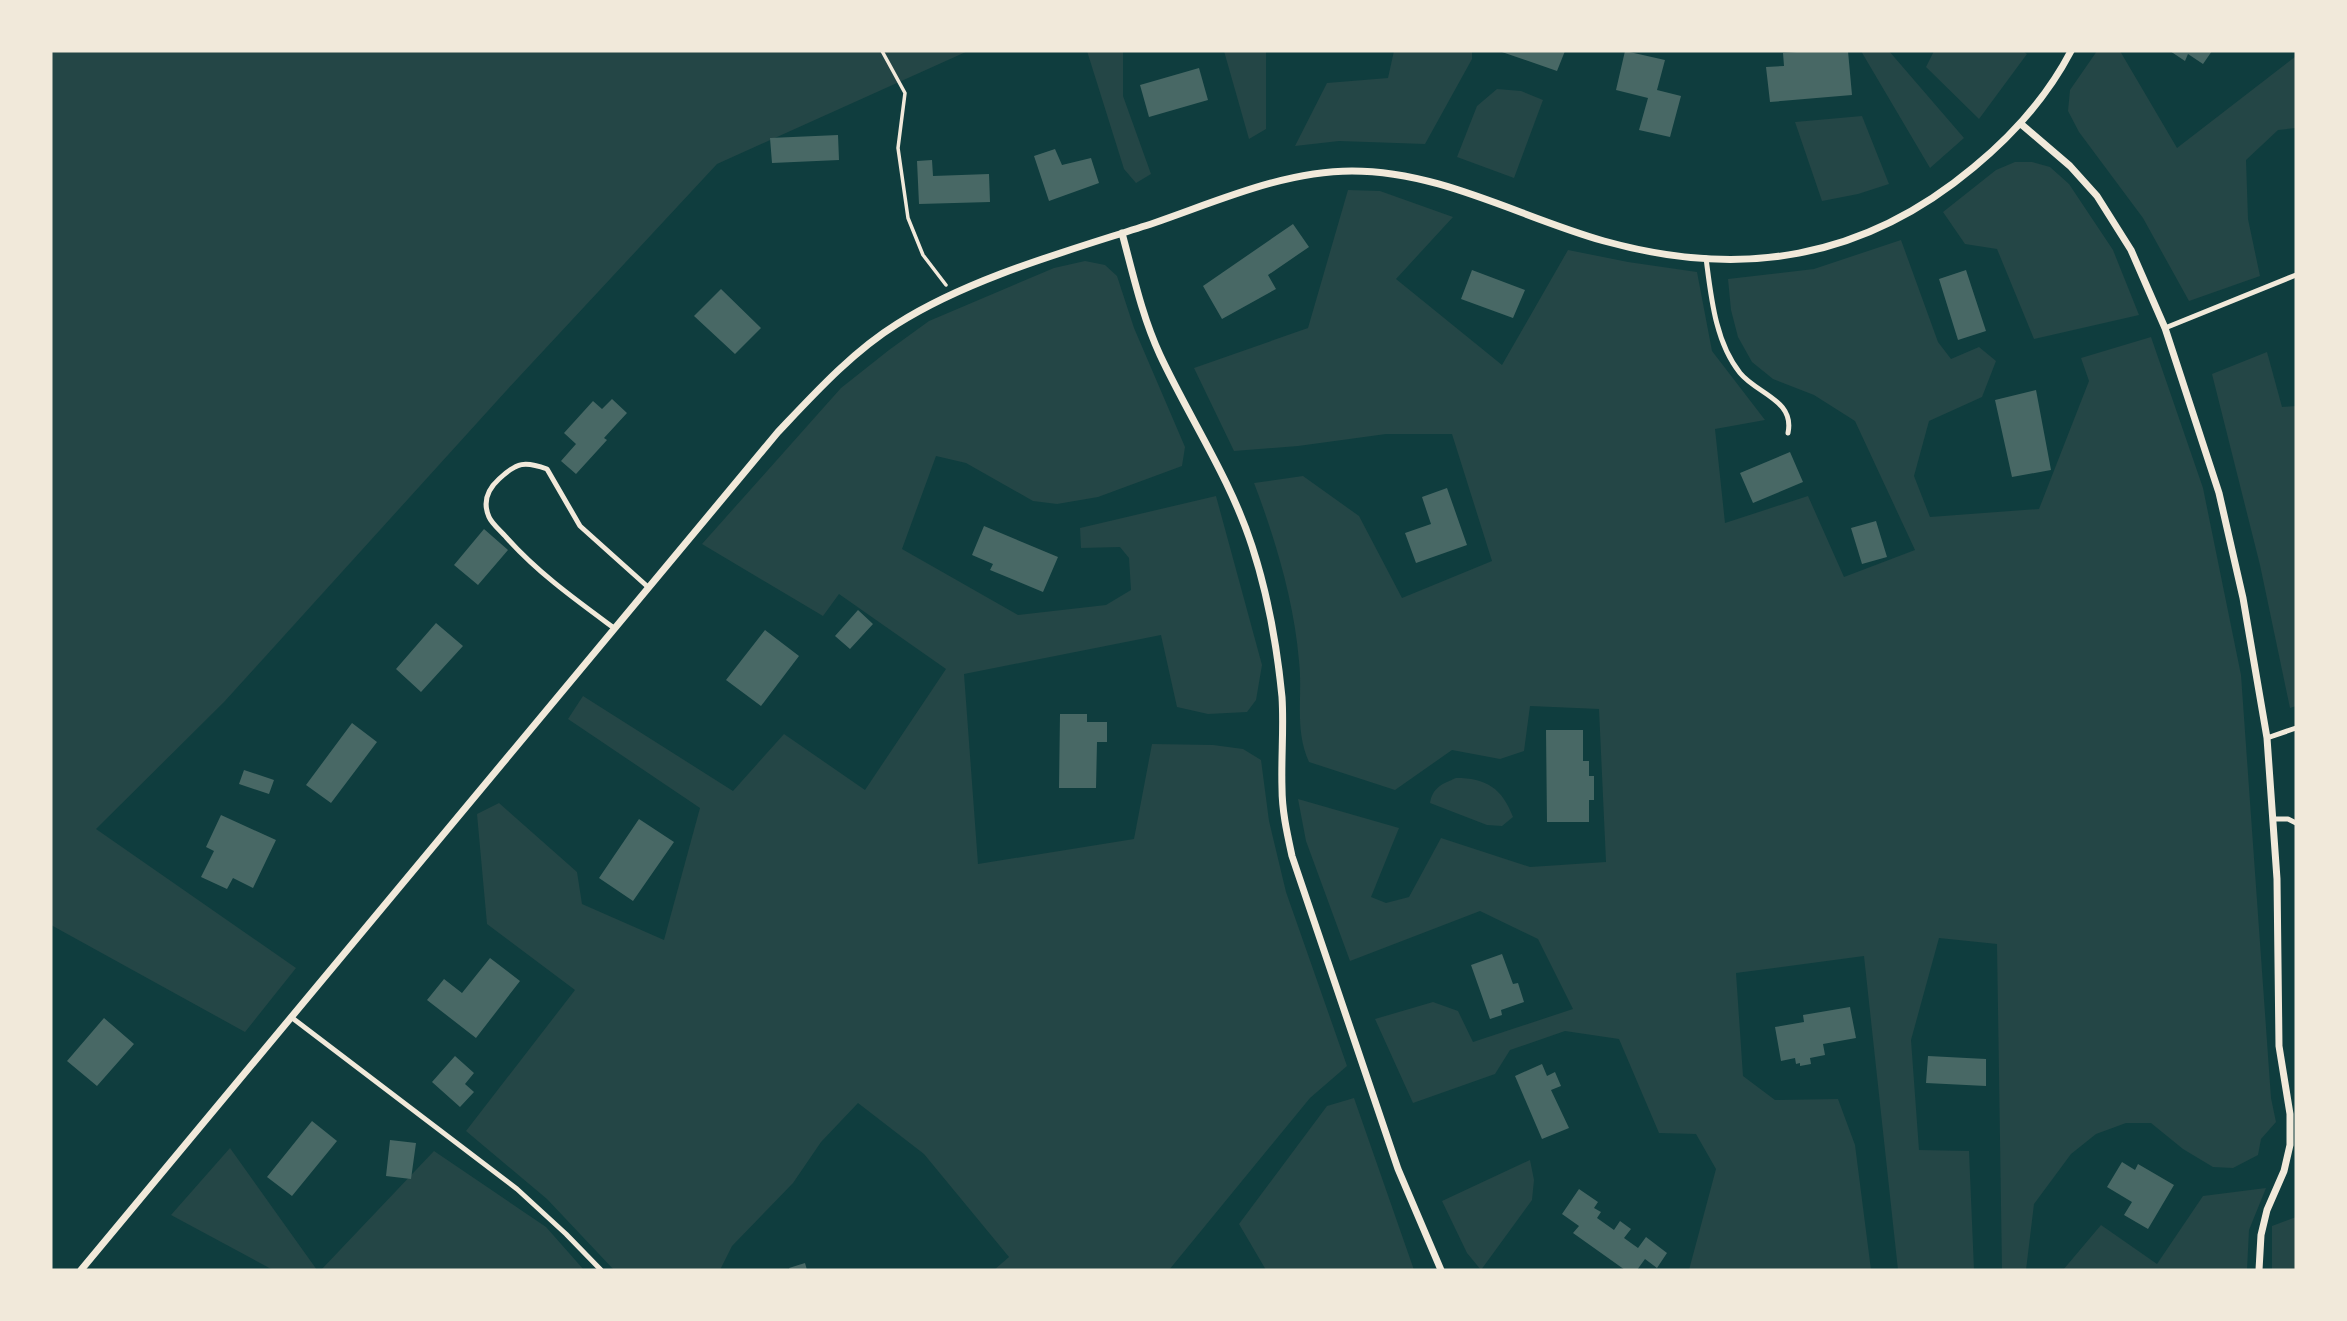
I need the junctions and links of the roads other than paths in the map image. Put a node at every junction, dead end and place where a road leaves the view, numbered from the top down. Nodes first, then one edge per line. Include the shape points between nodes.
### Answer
1 (2071, 51) edge
2 (2021, 124) junction
3 (1122, 233) junction
4 (1706, 258) junction
5 (2296, 275) edge
6 (2165, 328) junction
7 (1787, 433) dead end
8 (648, 587) junction
9 (614, 628) junction
10 (2296, 728) edge
11 (2267, 738) junction
12 (2274, 819) junction
13 (2296, 823) edge
14 (291, 1017) junction
15 (2293, 1146) edge
16 (81, 1270) edge
17 (601, 1270) edge
18 (1441, 1270) edge
19 (2259, 1270) edge

1 - 2 street
2 - 4 street via 1953,185 1882,228 1843,243 1779,257
2 - 6 street via 2070,166 2109,213 2131,250
3 - 4 street via 1282,180 1348,171 1385,172 1436,182 1602,240
3 - 8 street via 1012,271 896,324 778,432
3 - 18 street via 1143,313 1160,355 1234,499 1252,545 1275,644 1283,722 1282,789 1292,856 1398,1169
4 - 7 lane via 1711,297 1731,360 1742,376 1781,404 1787,414
5 - 6 lane
6 - 11 street via 2219,493
8 - 9 street
8 - 9 lane via 580,526 547,469 529,462 510,468 489,488 485,503 489,518 505,537 554,584
9 - 14 street
10 - 11 lane
11 - 12 street
12 - 13 lane
12 - 15 street via 2279,1046
14 - 16 street
14 - 17 lane via 517,1189
15 - 19 street via 2267,1210

